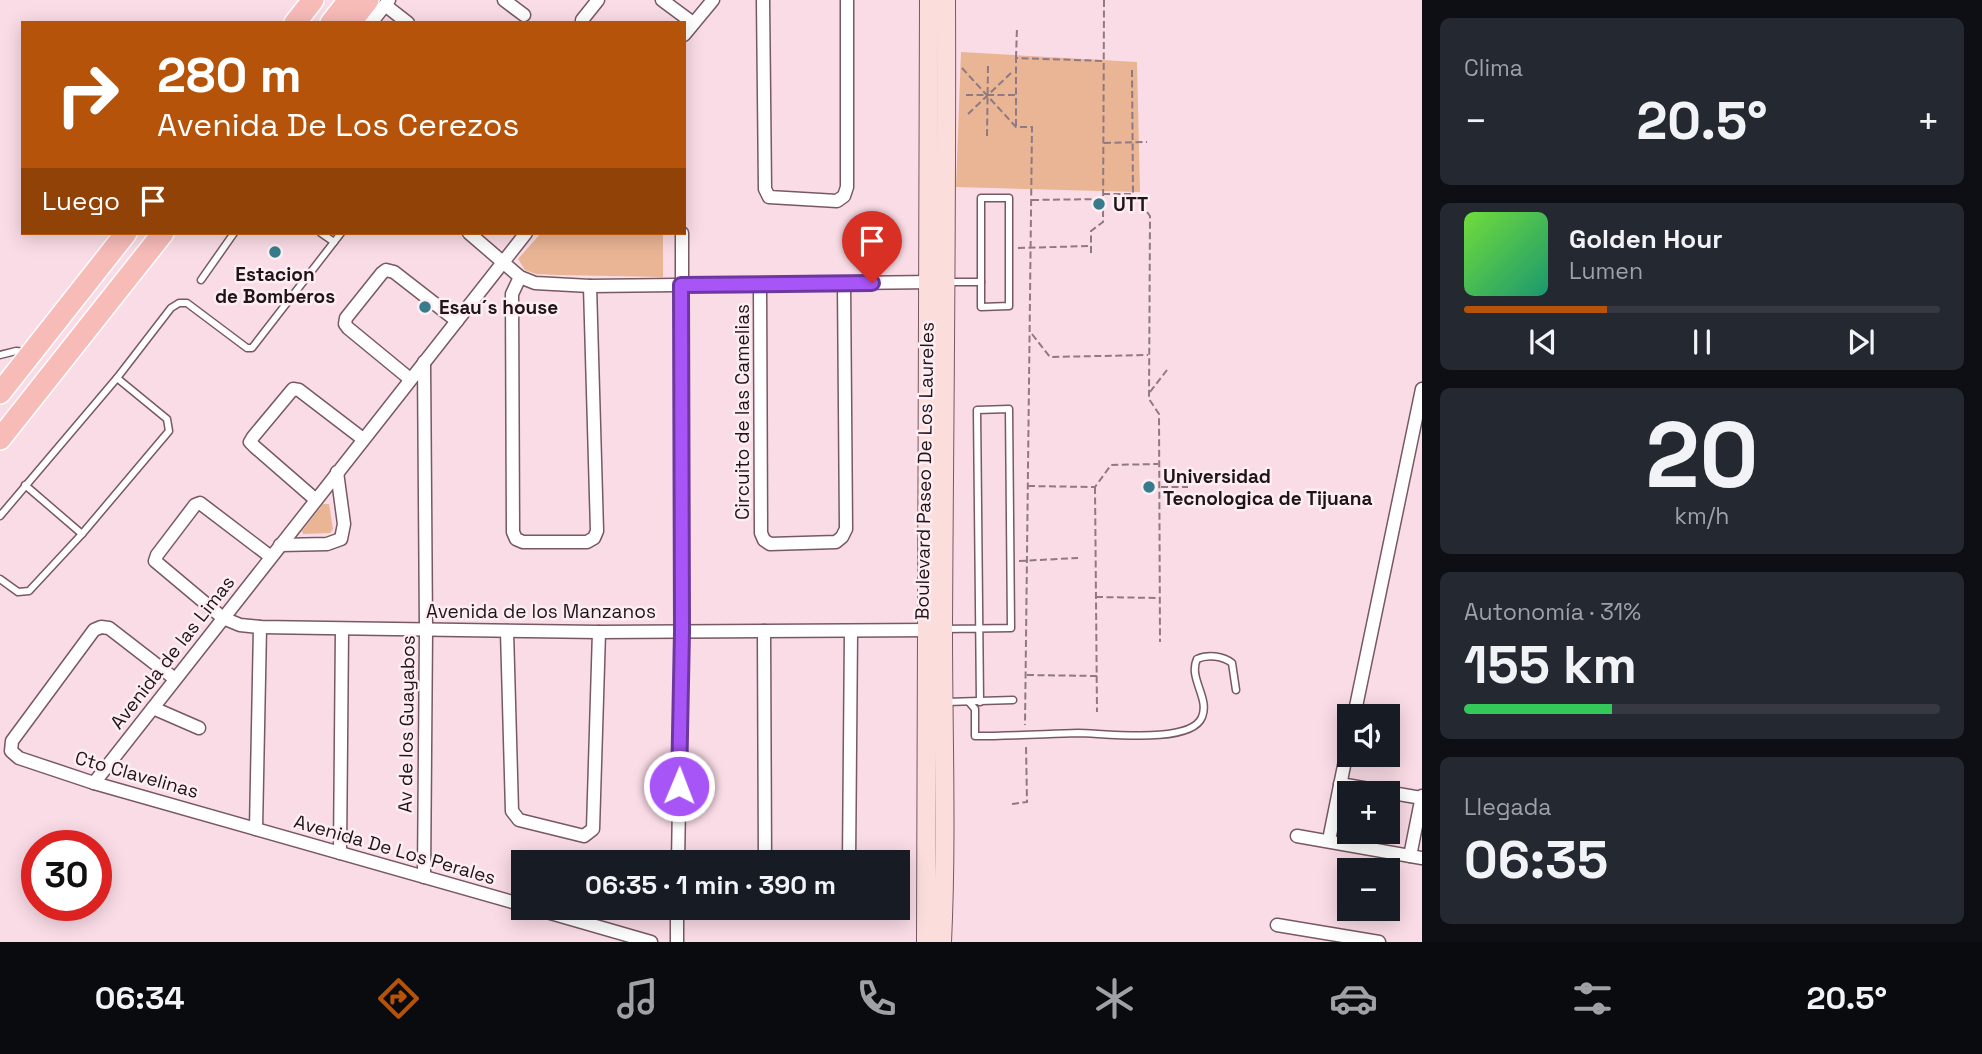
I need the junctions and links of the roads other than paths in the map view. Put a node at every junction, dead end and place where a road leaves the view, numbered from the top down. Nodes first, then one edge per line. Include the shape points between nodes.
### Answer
1 (313, 0) edge
2 (349, 0) edge
3 (504, 0) edge
4 (597, 0) edge
5 (662, 0) edge
6 (713, 0) edge
7 (763, 0) edge
8 (847, 0) edge
9 (929, 0) edge
10 (946, 0) edge
11 (381, 2) edge
12 (524, 15) dead end
13 (297, 21) edge
14 (333, 21) edge
15 (353, 21) edge
16 (372, 21) edge
17 (405, 21) edge
18 (582, 21) edge
19 (693, 23) junction
20 (686, 32) edge
21 (124, 235) edge
22 (161, 235) edge
23 (233, 235) edge
24 (324, 235) edge
25 (339, 235) edge
26 (471, 235) edge
27 (524, 235) edge
28 (682, 235) edge
29 (334, 242) junction
30 (503, 262) junction
31 (520, 277) junction
32 (201, 280) dead end
33 (927, 282) junction
34 (947, 282) junction
35 (981, 282) junction
36 (844, 283) junction
37 (681, 285) junction
38 (760, 285) junction
39 (590, 286) junction
40 (457, 321) junction
41 (31, 353) junction
42 (0, 355) edge
43 (424, 362) junction
44 (117, 379) junction
45 (410, 379) junction
46 (1422, 389) edge
47 (0, 393) edge
48 (0, 439) edge
49 (363, 439) junction
50 (337, 472) junction
51 (25, 485) junction
52 (316, 500) junction
53 (0, 516) edge
54 (82, 534) junction
55 (280, 545) junction
56 (271, 557) junction
57 (0, 579) edge
58 (223, 618) junction
59 (260, 627) junction
60 (979, 628) junction
61 (342, 629) junction
62 (426, 630) junction
63 (935, 630) junction
64 (507, 631) junction
65 (682, 631) junction
66 (764, 631) junction
67 (851, 631) junction
68 (599, 632) junction
69 (175, 679) junction
70 (1236, 690) dead end
71 (944, 701) junction
72 (1013, 701) dead end
73 (969, 702) junction
74 (980, 702) junction
75 (1356, 704) edge
76 (153, 708) junction
77 (199, 729) dead end
78 (94, 783) junction
79 (1400, 794) edge
80 (1422, 797) edge
81 (1337, 799) edge
82 (256, 829) junction
83 (1297, 836) dead end
84 (1329, 840) junction
85 (678, 850) edge
86 (765, 850) edge
87 (849, 850) edge
88 (340, 853) junction
89 (1416, 857) edge
90 (424, 877) junction
91 (511, 902) edge
92 (575, 920) edge
93 (677, 920) edge
94 (1277, 925) dead end
95 (651, 942) edge
96 (677, 942) edge
97 (926, 942) edge
98 (942, 942) edge
99 (1379, 942) edge

1 - 13 main road
2 - 14 main road
3 - 12 street
4 - 18 street
5 - 19 street
6 - 19 street
7 - 8 street via 765,189 769,197 837,201 847,187
9 - 33 street, Boulevard Paseo De Los Laureles
10 - 34 street, Boulevard Paseo De Los Laureles
11 - 15 main road
11 - 16 street
11 - 17 street
19 - 20 street
21 - 41 main road
22 - 48 main road
23 - 32 lane
24 - 29 lane
25 - 29 lane
26 - 30 street
27 - 30 street, Avenida de las Limas
28 - 37 street
29 - 44 lane via 252,348 187,303 178,303
30 - 31 street
30 - 40 street, Avenida de las Limas
31 - 39 street via 535,283
31 - 39 street via 513,294 513,532 523,542 587,542 597,531
33 - 34 street
33 - 36 street
33 - 63 street, Boulevard Paseo De Los Laureles
34 - 35 lane
34 - 63 street, Boulevard Paseo De Los Laureles
35 - 35 lane via 981,198 1009,198 1009,306 981,306
36 - 38 street
36 - 38 street, Circuito de las Camelias via 846,529 836,542 770,544 761,533
37 - 38 street
37 - 39 street
37 - 65 street
40 - 43 street, Avenida de las Limas
40 - 45 street via 394,272 382,273 345,324
41 - 42 lane
41 - 47 main road
43 - 45 street, Avenida de las Limas
43 - 62 street, Av de los Guayabos
44 - 51 lane
44 - 54 lane via 167,419 169,431
45 - 49 street, Avenida de las Limas
46 - 75 street
49 - 50 street, Avenida de las Limas
49 - 52 street via 293,389 253,437 254,447
50 - 52 street, Avenida de las Limas
50 - 55 street via 344,524 341,538 327,544
51 - 53 lane
51 - 54 lane
52 - 55 street, Avenida de las Limas
54 - 57 lane via 29,591 18,593
55 - 56 street, Avenida de las Limas
56 - 58 street, Avenida de las Limas
56 - 58 street via 206,506 195,505 155,561
58 - 59 street, Avenida de los Manzanos
58 - 69 street, Avenida de las Limas
59 - 61 street, Avenida de los Manzanos
59 - 82 street
60 - 60 lane via 977,410 1009,410 1011,628
60 - 63 lane
60 - 74 lane
61 - 62 street, Avenida de los Manzanos
61 - 88 street
62 - 64 street, Avenida de los Manzanos
62 - 90 street, Av de los Guayabos
63 - 67 street, Avenida de los Manzanos
63 - 71 street, Boulevard Paseo De Los Laureles
63 - 97 street, Boulevard Paseo De Los Laureles
64 - 68 street, Avenida de los Manzanos
64 - 68 street via 512,811 519,820 584,836 593,829
65 - 66 street, Avenida de los Manzanos
65 - 68 street, Avenida de los Manzanos
65 - 85 street
66 - 67 street, Avenida de los Manzanos
66 - 86 street
67 - 87 street
69 - 76 street, Avenida de las Limas
69 - 78 street, Cto Clavelinas via 108,628 94,630 12,741 11,751 19,758
70 - 73 lane via 1232,663 1205,656 1197,659 1194,666 1203,704 1195,725 1118,736 975,736 975,709
71 - 73 lane
71 - 98 street, Boulevard Paseo De Los Laureles
72 - 74 lane
73 - 74 lane
76 - 77 street
76 - 78 street, Avenida de las Limas
78 - 82 street, Cto Clavelinas
79 - 80 street
80 - 89 street
81 - 84 street
82 - 88 street, Avenida De Los Perales
83 - 84 street
84 - 89 street
88 - 90 street, Avenida De Los Perales
90 - 91 street, Avenida De Los Perales
92 - 95 street
93 - 96 street
94 - 99 street

